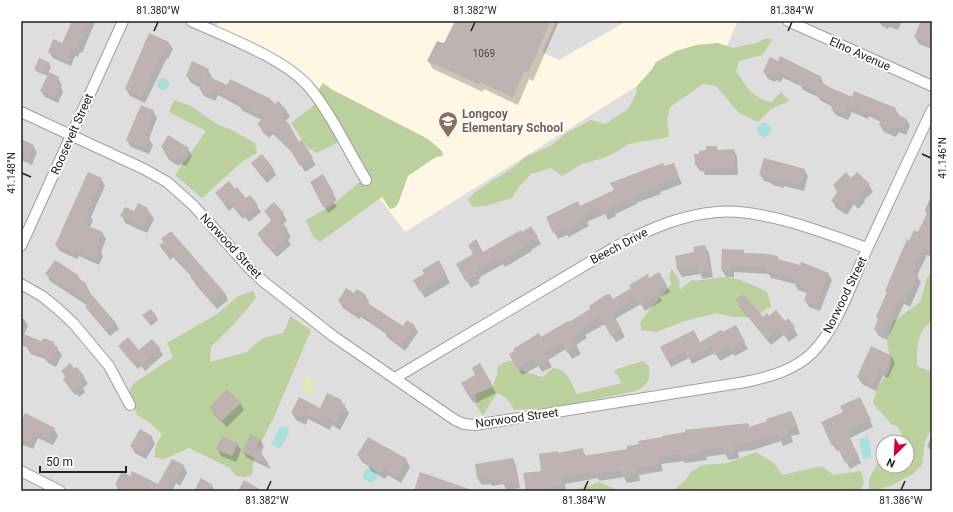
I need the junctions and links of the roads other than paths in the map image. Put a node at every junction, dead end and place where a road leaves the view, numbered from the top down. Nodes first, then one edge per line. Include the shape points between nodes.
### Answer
1 (123, 21) edge
2 (191, 21) edge
3 (788, 21) edge
4 (932, 86) edge
5 (932, 110) edge
6 (21, 112) edge
7 (72, 135) junction
8 (366, 180) dead end
9 (21, 246) edge
10 (867, 248) junction
11 (21, 284) edge
12 (395, 378) junction
13 (130, 405) dead end
14 (21, 471) edge
15 (46, 488) edge
16 (60, 491) edge

1 - 7 street, Roosevelt Street
2 - 8 street via 286,67 308,86 321,103
3 - 4 street, Elno Avenue
5 - 10 street, Norwood Street
6 - 7 street, Norwood Street
7 - 9 street, Roosevelt Street
7 - 12 street, Norwood Street via 167,182 194,206 264,282
10 - 12 street, Beech Drive via 779,220 745,213 718,212 695,215 645,231 617,246
10 - 12 street, Norwood Street via 826,336 813,352 793,367 768,377 475,425 455,420
11 - 13 street via 42,296 74,324 109,366
14 - 15 street
15 - 16 street

